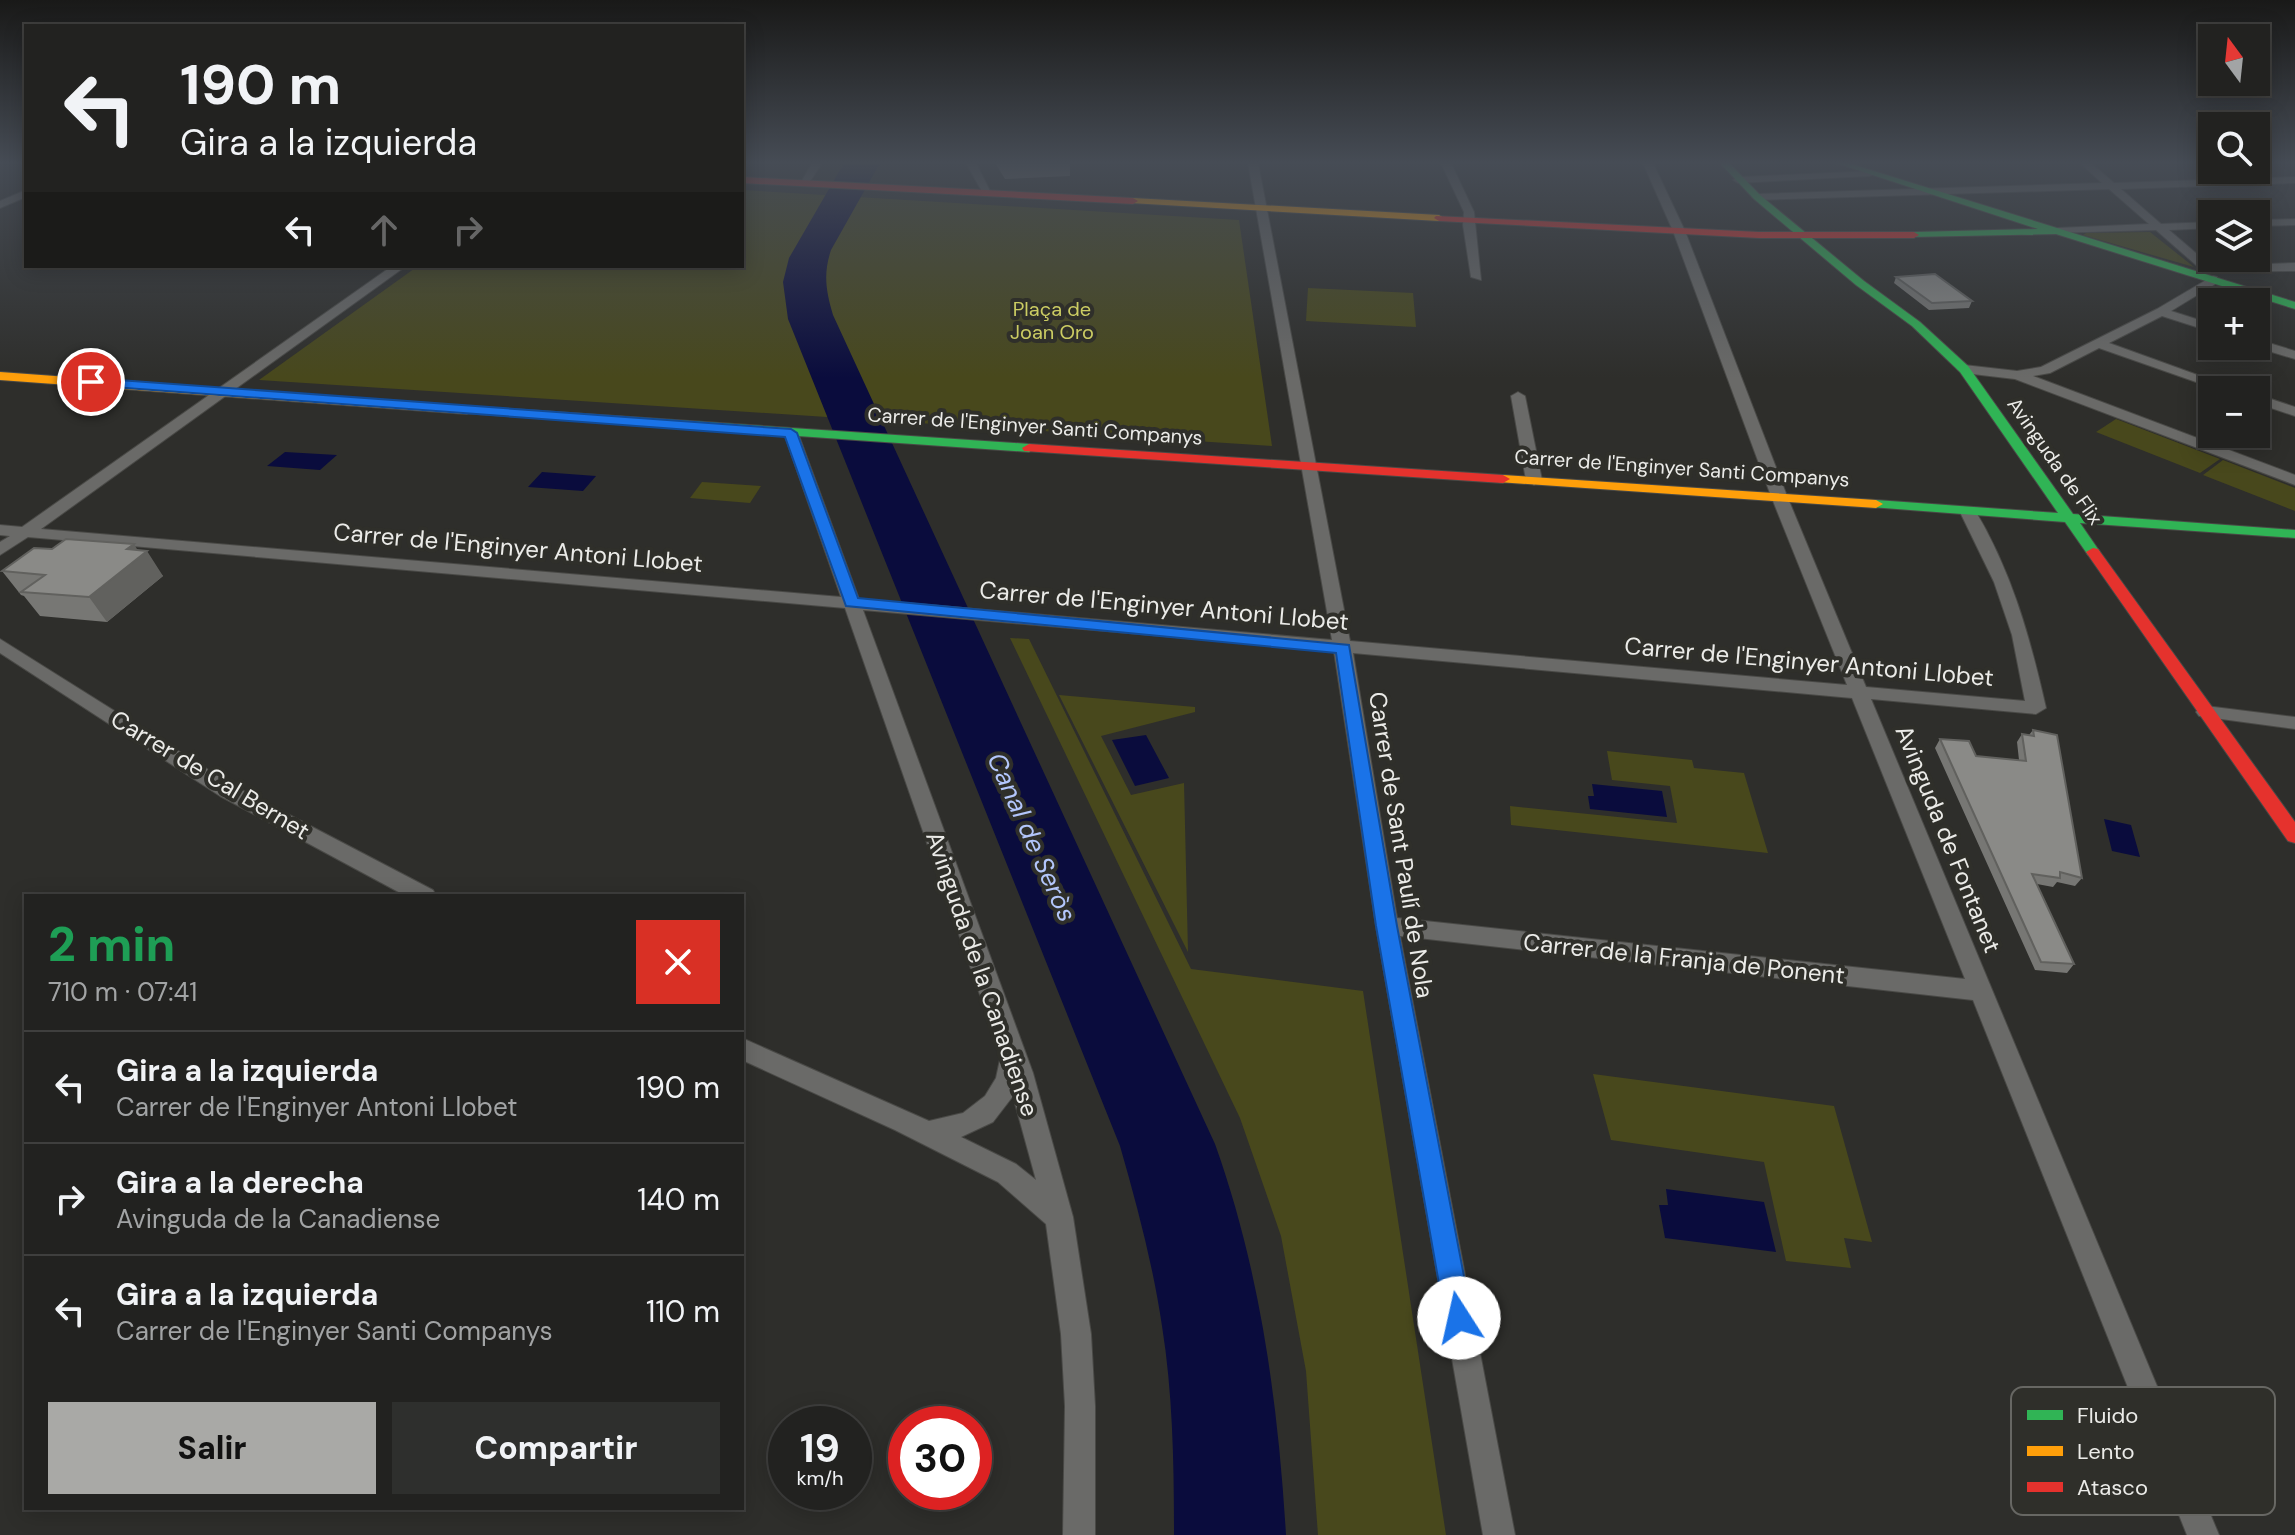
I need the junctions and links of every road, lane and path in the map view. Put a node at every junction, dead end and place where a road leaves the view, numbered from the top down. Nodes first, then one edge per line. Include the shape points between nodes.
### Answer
1 (1268, 235) edge
2 (1472, 235) edge
3 (1680, 235) edge
4 (1770, 235) edge
5 (1873, 235) edge
6 (2069, 235) edge
7 (2164, 235) edge
8 (1804, 236) junction
9 (2295, 267) edge
10 (397, 268) edge
11 (2207, 275) junction
12 (1477, 277) dead end
13 (2295, 306) edge
14 (2161, 312) junction
15 (2198, 324) edge
16 (2099, 344) junction
17 (2270, 347) edge
18 (2295, 355) edge
19 (1964, 369) junction
20 (2017, 375) junction
21 (0, 376) edge
22 (2198, 378) edge
23 (221, 391) junction
24 (1518, 396) dead end
25 (2270, 403) edge
26 (2295, 412) edge
27 (791, 433) junction
28 (1307, 465) junction
29 (1534, 480) junction
30 (2295, 480) edge
31 (1779, 496) junction
32 (1967, 510) junction
33 (2067, 517) junction
34 (0, 530) edge
35 (24, 533) junction
36 (2295, 534) edge
37 (0, 550) edge
38 (851, 602) junction
39 (0, 645) edge
40 (1343, 649) junction
41 (1859, 692) junction
42 (2206, 712) junction
43 (2295, 723) edge
44 (2295, 836) edge
45 (421, 894) edge
46 (1387, 926) junction
47 (1981, 991) junction
48 (744, 1050) edge
49 (1012, 1052) junction
50 (925, 1134) junction
51 (1059, 1217) junction
52 (2143, 1387) edge
53 (2195, 1515) edge
54 (1079, 1535) edge
55 (1499, 1535) edge
56 (2203, 1535) edge

1 - 28 street, Carrer de Sant Paulí de Nola
2 - 12 street
3 - 31 street, Avinguda de Fontanet
4 - 8 street
5 - 8 street
6 - 11 street
7 - 11 street
8 - 19 street, Avinguda de Flix
9 - 11 street
10 - 23 street
11 - 13 street
11 - 14 street
14 - 15 street
14 - 16 street
16 - 20 street via 2045,370
16 - 22 street
17 - 18 street
19 - 20 street
19 - 33 street, Avinguda de Flix
20 - 30 street
21 - 23 street, Carrer de l'Enginyer Santi Companys
23 - 27 street, Carrer de l'Enginyer Santi Companys
23 - 35 street
24 - 29 street
25 - 26 street
27 - 28 street, Carrer de l'Enginyer Santi Companys
27 - 38 street, Avinguda de la Canadiense
28 - 29 street, Carrer de l'Enginyer Santi Companys
28 - 40 street, Carrer de Sant Paulí de Nola
29 - 31 street, Carrer de l'Enginyer Santi Companys
31 - 32 street, Carrer de l'Enginyer Santi Companys
31 - 41 street, Avinguda de Fontanet
32 - 33 street, Carrer de l'Enginyer Santi Companys
32 - 41 street, Carrer de l'Enginyer Antoni Llobet via 2021,635 2036,708
33 - 36 street, Carrer de l'Enginyer Santi Companys
33 - 42 street, Avinguda de Flix
34 - 35 street, Carrer de l'Enginyer Antoni Llobet
35 - 37 street
35 - 38 street, Carrer de l'Enginyer Antoni Llobet
38 - 40 street, Carrer de l'Enginyer Antoni Llobet
38 - 49 street, Avinguda de la Canadiense
39 - 45 street, Carrer de Cal Bernet via 227,791
40 - 41 street, Carrer de l'Enginyer Antoni Llobet
40 - 46 street, Carrer de Sant Paulí de Nola
41 - 47 street, Avinguda de Fontanet
42 - 43 street
42 - 44 street, Avinguda de Flix
46 - 47 street, Carrer de la Franja de Ponent
46 - 55 street, Carrer de Sant Paulí de Nola
47 - 52 street, Avinguda de Fontanet
48 - 50 street
49 - 50 street via 1009,1081 999,1103 955,1129
49 - 51 street, Avinguda de la Canadiense
50 - 51 street via 1007,1173
51 - 54 street, Avinguda de la Canadiense via 1077,1349
53 - 56 street, Avinguda de Fontanet

